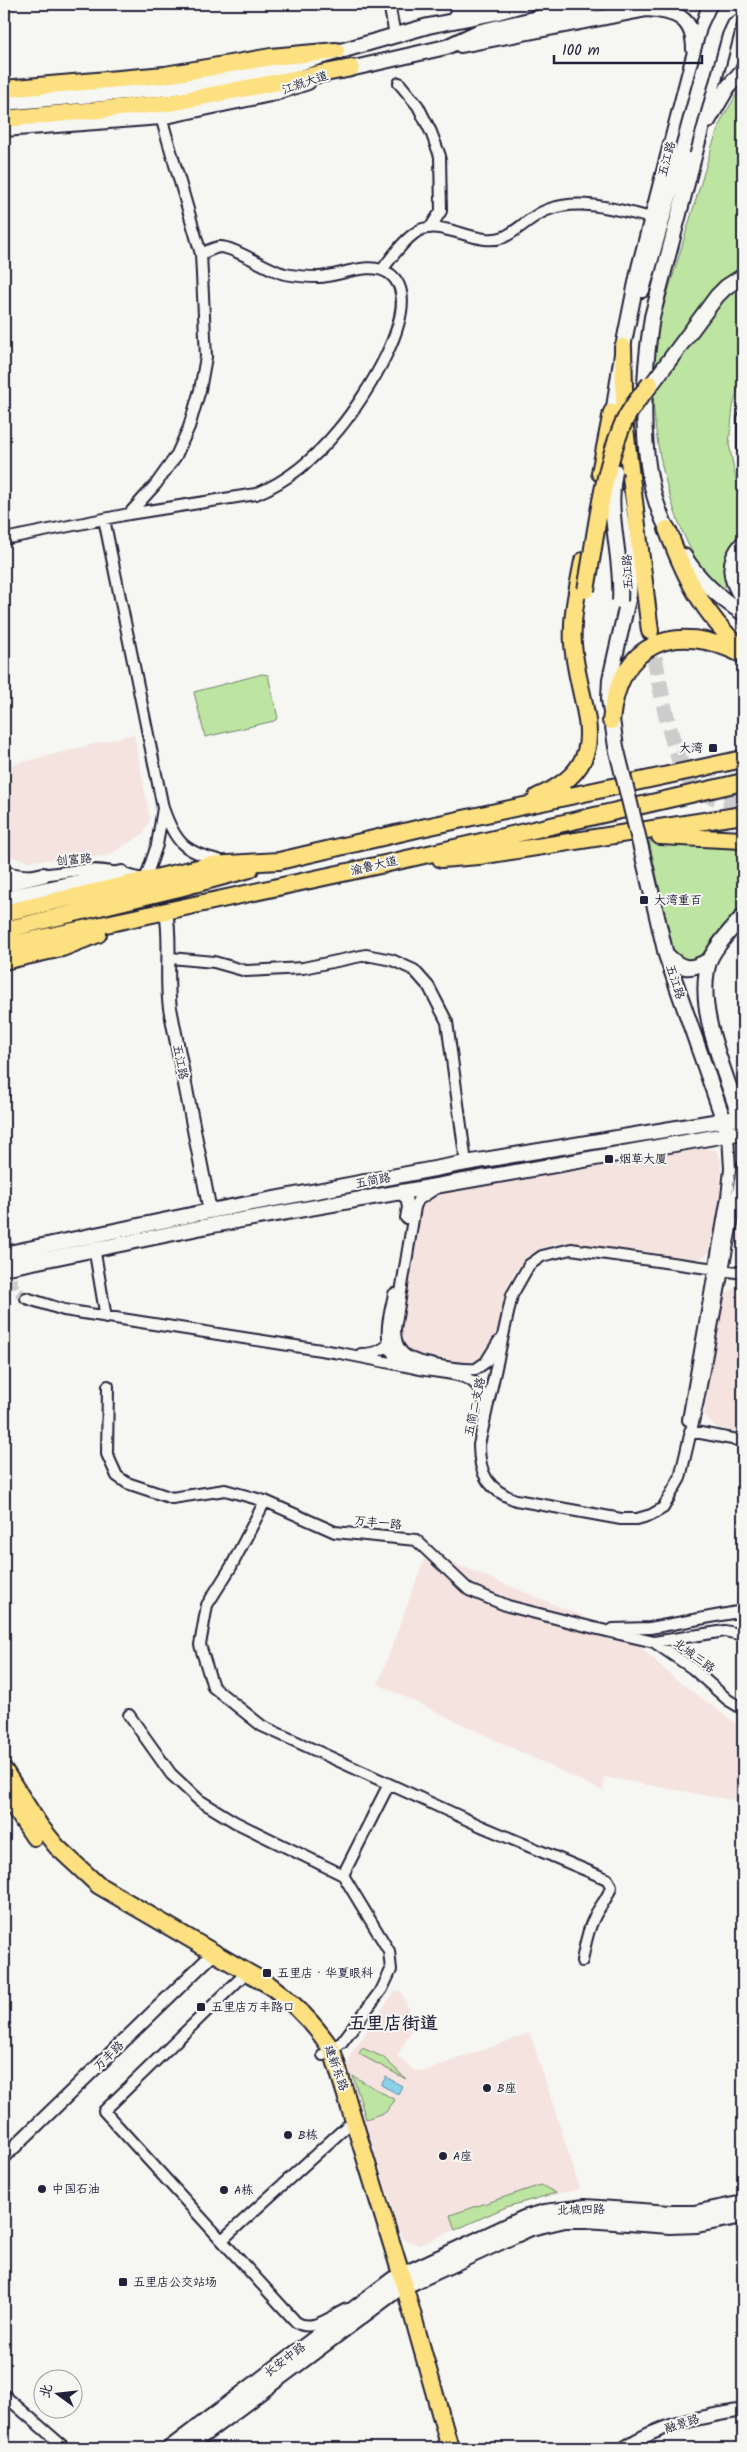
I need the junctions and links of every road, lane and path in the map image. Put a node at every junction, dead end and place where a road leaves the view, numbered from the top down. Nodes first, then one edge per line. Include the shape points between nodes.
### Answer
1 (389, 4) edge
2 (482, 4) edge
3 (526, 4) edge
4 (598, 4) edge
5 (675, 4) edge
6 (710, 4) edge
7 (735, 4) edge
8 (647, 9) junction
9 (428, 26) junction
10 (395, 35) junction
11 (446, 47) junction
12 (336, 51) junction
13 (693, 60) junction
14 (351, 68) junction
15 (743, 70) edge
16 (399, 83) dead end
17 (4, 89) edge
18 (4, 103) edge
19 (162, 117) junction
20 (4, 119) edge
21 (4, 129) edge
22 (688, 152) junction
23 (652, 218) junction
24 (430, 228) junction
25 (201, 254) junction
26 (382, 270) junction
27 (743, 276) edge
28 (625, 341) junction
29 (650, 384) junction
30 (612, 412) junction
31 (743, 418) edge
32 (743, 449) edge
33 (129, 514) junction
34 (104, 519) junction
35 (667, 529) junction
36 (4, 539) edge
37 (743, 543) edge
38 (743, 599) edge
39 (743, 613) edge
40 (650, 631) tunnel mouth
41 (743, 654) edge
42 (574, 655) junction
43 (613, 658) junction
44 (611, 721) junction
45 (743, 759) edge
46 (743, 782) edge
47 (163, 808) junction
48 (508, 809) junction
49 (743, 816) edge
50 (618, 834) junction
51 (743, 840) edge
52 (278, 861) junction
53 (230, 863) junction
54 (389, 863) junction
55 (4, 871) edge
56 (122, 873) junction
57 (43, 875) junction
58 (145, 880) junction
59 (5, 901) edge
60 (166, 912) junction
61 (743, 916) edge
62 (4, 930) edge
63 (56, 934) junction
64 (4, 946) edge
65 (666, 955) junction
66 (170, 958) junction
67 (709, 960) junction
68 (4, 961) edge
69 (741, 1117) edge
70 (724, 1120) junction
71 (743, 1131) edge
72 (728, 1135) junction
73 (466, 1164) junction
74 (743, 1165) edge
75 (445, 1183) junction
76 (395, 1192) junction
77 (210, 1211) junction
78 (94, 1248) junction
79 (4, 1254) edge
80 (4, 1268) edge
81 (720, 1269) junction
82 (743, 1273) edge
83 (26, 1298) tunnel mouth
84 (106, 1318) junction
85 (395, 1329) junction
86 (504, 1334) junction
87 (389, 1344) junction
88 (340, 1353) junction
89 (411, 1367) junction
90 (108, 1386) dead end
91 (485, 1419) junction
92 (690, 1430) junction
93 (743, 1441) edge
94 (265, 1501) junction
95 (743, 1610) edge
96 (598, 1629) junction
97 (743, 1634) edge
98 (654, 1642) junction
99 (743, 1709) edge
100 (129, 1715) dead end
101 (4, 1770) edge
102 (389, 1784) junction
103 (4, 1792) edge
104 (343, 1875) junction
105 (210, 1958) junction
106 (582, 1961) dead end
107 (243, 1976) junction
108 (328, 2052) junction
109 (346, 2126) junction
110 (4, 2157) edge
111 (743, 2203) edge
112 (743, 2216) edge
113 (222, 2240) junction
114 (399, 2282) junction
115 (366, 2299) junction
116 (4, 2394) edge
117 (743, 2410) edge
118 (65, 2448) edge
119 (170, 2448) edge
120 (186, 2448) edge
121 (440, 2448) edge
122 (450, 2448) edge
123 (624, 2448) edge

1 - 10 street
2 - 9 main road
3 - 9 main road, 江溉大道
4 - 11 main road, 江溉大道 via 478,32
5 - 8 main road
6 - 13 main road, 五江路
7 - 22 main road, bridge via 722,15 715,30
8 - 11 main road
8 - 13 main road via 673,13 682,18 692,33
9 - 10 main road, 江溉大道
10 - 12 main road, 江溉大道
11 - 14 main road, 江溉大道
12 - 17 main road via 271,57 165,76
12 - 18 main road, 江溉大道 via 274,70 170,88
13 - 23 main road, 五江路
14 - 19 main road, 江溉大道 via 276,93
14 - 20 main road via 170,103
15 - 22 main road
16 - 24 street via 418,106 440,156 441,211
19 - 21 main road, 江溉大道
19 - 25 street
22 - 28 main road
22 - 35 main road, 五江路 via 652,317 643,389 649,463
23 - 24 street via 573,203 546,210 504,237 483,239
23 - 28 main road, 五江路
24 - 26 street via 416,232
25 - 26 street via 219,247 233,250 285,274 320,277 362,269
25 - 33 street via 206,357 200,390 176,456
26 - 33 street via 397,284 401,300 400,319 392,345 377,375 338,430 305,464 272,488 256,494
27 - 29 main road, bridge via 717,296
28 - 30 main road, 五江路
28 - 40 main road via 625,428
29 - 42 main road, bridge via 632,407 615,445
29 - 43 main road, bridge via 628,426 612,485 612,523 620,566 620,601
30 - 42 main road via 576,598
30 - 43 main road, 五江路 via 614,473 630,576
31 - 32 street
33 - 34 street
34 - 36 street
34 - 47 street
35 - 39 main road, 五江路 via 696,575
35 - 41 main road via 695,594
37 - 38 main road via 736,551 730,571
41 - 44 main road via 688,638 674,638 649,648 622,678
42 - 48 main road via 589,732 587,751 578,770 566,782
43 - 44 main road, 五江路 via 609,699
44 - 65 main road, 五江路, bridge
45 - 48 main road
46 - 54 main road, 渝鲁大道
47 - 53 street via 180,844 204,857
47 - 58 street via 157,845
48 - 52 main road
49 - 50 main road
50 - 51 main road
50 - 54 main road via 479,856
52 - 53 main road
52 - 63 main road
53 - 58 main road
54 - 60 main road, 渝鲁大道
55 - 57 street, 创富路
56 - 57 street, 创富路 via 82,870
56 - 58 street, 创富路
56 - 59 main road
57 - 59 main road
58 - 59 main road
60 - 63 main road, 渝鲁大道
60 - 66 street, 五江路
61 - 67 main road
62 - 63 main road
63 - 64 main road, 渝鲁大道
63 - 68 main road
65 - 67 main road via 678,966 688,968
65 - 70 main road, 五江路
66 - 73 street via 214,962 246,971 303,968 366,955 392,960 414,970 429,987 447,1022
66 - 77 street, 五江路 via 167,991
67 - 69 main road via 706,984 712,1029
69 - 70 main road, 五简路
69 - 71 main road
70 - 72 main road, 五江路
70 - 73 main road, 五简路
71 - 72 main road, 五简路
72 - 75 main road, 五简路
72 - 81 street, 五简二支路 via 730,1169
73 - 77 main road, 五简路
74 - 81 street, 五简二支路
75 - 76 main road, 五简路
75 - 85 street via 424,1195 414,1207
76 - 78 main road, 五简路
76 - 87 street via 404,1195 408,1206 388,1327
77 - 79 main road, 五简路
78 - 80 main road, 五简路
78 - 84 street
81 - 82 street
81 - 86 street, 五简二支路 via 571,1249 556,1251 529,1265 519,1279 512,1295
81 - 92 street, 五简二支路 via 689,1409
83 - 84 street
84 - 88 street
85 - 86 street via 401,1351 412,1360 468,1370 481,1367
85 - 87 street
86 - 91 street, 五简二支路
87 - 88 street via 371,1353
87 - 89 street via 395,1356
88 - 89 street
89 - 91 street via 472,1380 482,1391
90 - 94 street, 万丰一路 via 107,1454 117,1476 127,1483 172,1498 225,1490
91 - 92 street, 五简二支路 via 479,1462 484,1476 503,1496 621,1519 644,1517 663,1508 680,1478
92 - 93 street
94 - 96 street, 万丰一路 via 335,1532 416,1540 469,1590 508,1606
94 - 102 street via 231,1567 206,1605 200,1645 213,1686 262,1726
95 - 96 street via 650,1628
96 - 98 street, 万丰一路
97 - 98 street, 万丰一路 via 725,1632
98 - 99 street, 北城三路
100 - 104 street via 171,1774 199,1800 235,1822
101 - 105 main road, 建新东路 via 40,1826 77,1866 120,1899
102 - 104 street
102 - 106 street via 607,1879 611,1886 609,1894 592,1920
103 - 105 main road, 建新东路 via 31,1833 70,1875 115,1908
104 - 108 street via 389,1951 391,1970 377,1996 350,2032
105 - 107 main road, 建新东路
105 - 110 street, 万丰路
107 - 108 main road, 建新东路 via 286,2010
107 - 113 street via 104,2111
108 - 109 main road, 建新东路
108 - 114 main road, 建新东路
109 - 113 street
109 - 114 main road, 建新东路
111 - 114 main road, 北城四路 via 694,2213 584,2207 545,2212 524,2218
112 - 114 main road, 北城四路 via 688,2226 586,2220 545,2224
113 - 115 street via 299,2324 316,2325
114 - 115 main road, 长安中路
114 - 120 main road, 长安中路
114 - 121 main road, 建新东路
114 - 122 main road, 建新东路
115 - 119 main road, 长安中路
116 - 118 street
117 - 123 street, 融景路 via 690,2419 637,2439

